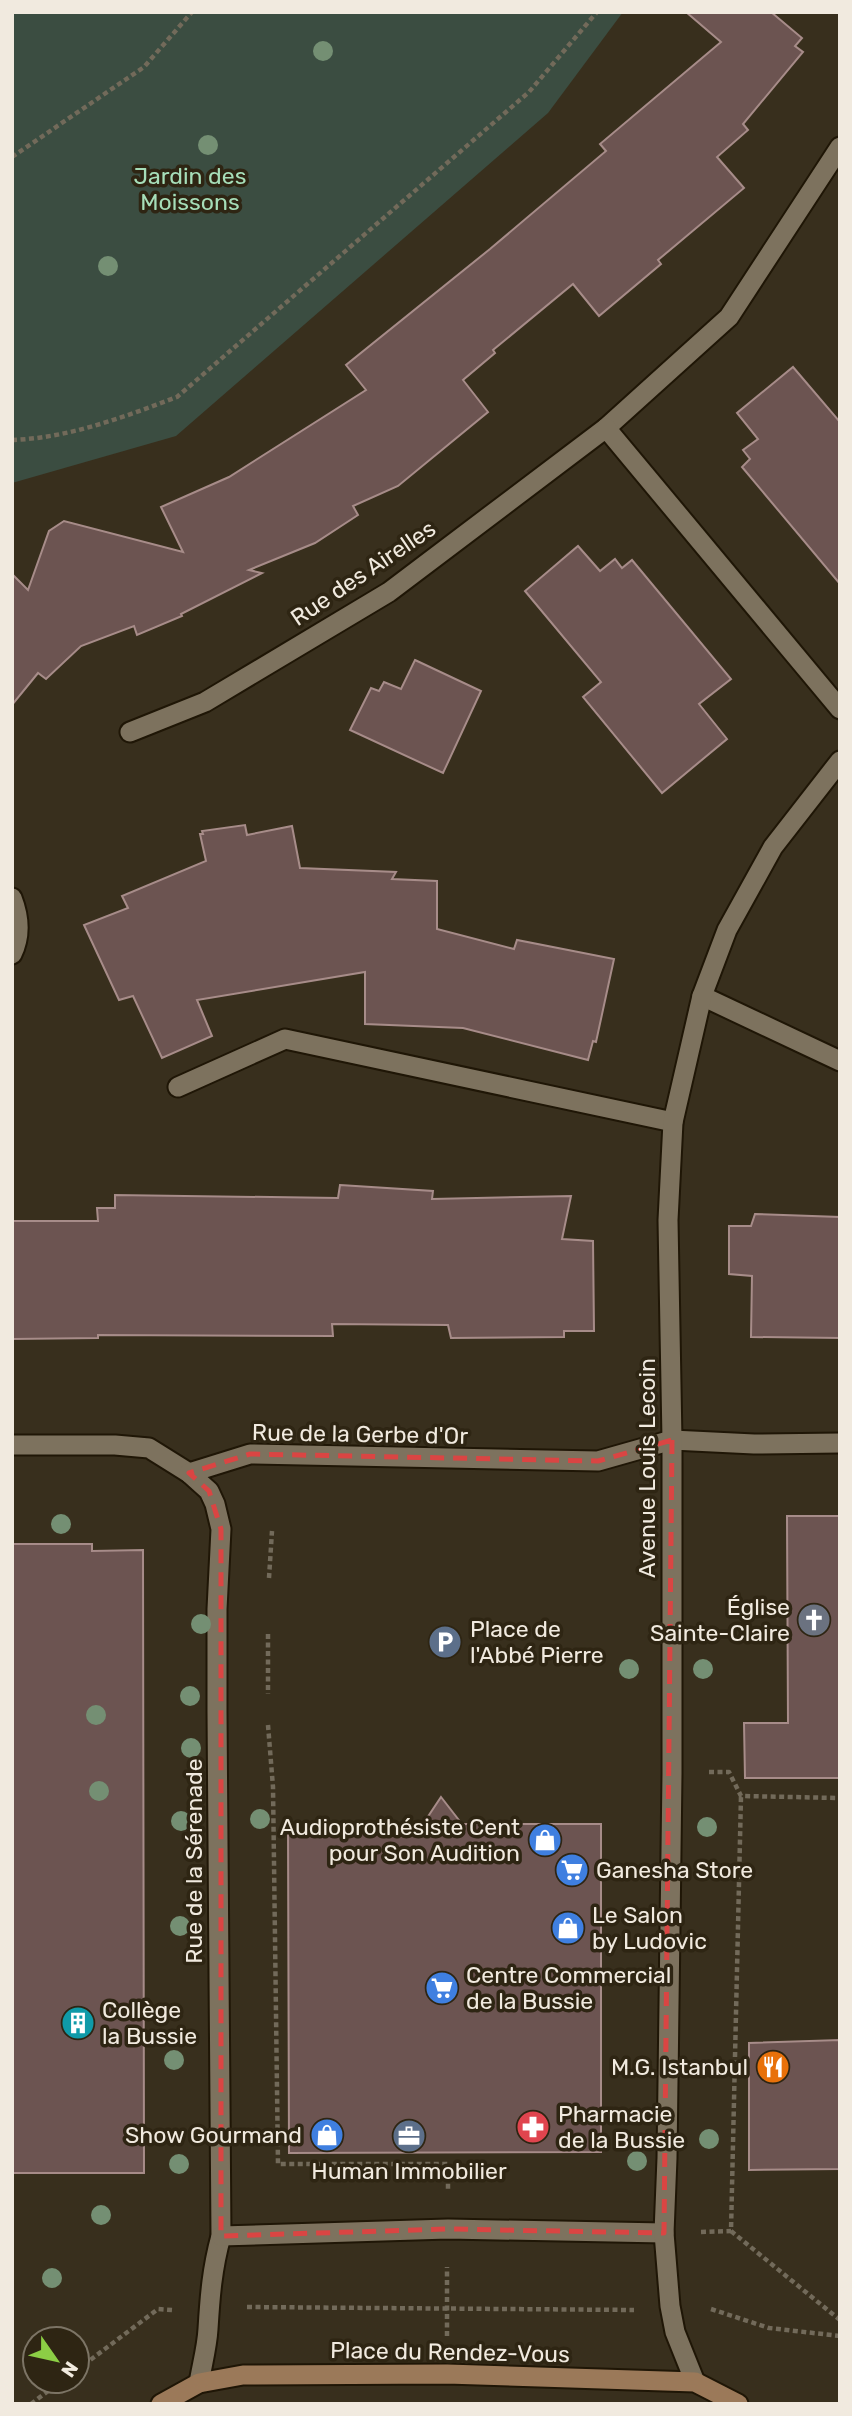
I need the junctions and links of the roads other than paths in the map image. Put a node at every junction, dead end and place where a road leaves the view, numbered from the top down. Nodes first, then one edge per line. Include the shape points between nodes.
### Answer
1 (840, 147) edge
2 (606, 428) junction
3 (840, 709) edge
4 (130, 732) dead end
5 (840, 761) edge
6 (12, 898) edge
7 (12, 954) edge
8 (702, 996) junction
9 (840, 1061) edge
10 (178, 1087) dead end
11 (673, 1122) junction
12 (672, 1440) junction
13 (840, 1443) edge
14 (12, 1445) edge
15 (189, 1473) junction
16 (664, 2234) junction
17 (221, 2236) junction
18 (695, 2382) junction
19 (199, 2383) junction
20 (161, 2404) edge
21 (738, 2404) edge

1 - 2 street, Rue des Airelles via 729,317
2 - 3 street
2 - 4 street, Rue des Airelles via 388,592 205,702
5 - 8 street, Avenue Louis Lecoin via 773,847 727,930
6 - 7 street via 18,914 18,944
8 - 9 street
8 - 11 street, Avenue Louis Lecoin
10 - 11 street via 285,1039
11 - 12 street, Avenue Louis Lecoin via 668,1220
12 - 13 street, Rue de la Gerbe d'Or
12 - 15 street, Rue de la Gerbe d'Or via 598,1461 250,1454
12 - 16 street, Avenue Louis Lecoin
14 - 15 street via 149,1448
15 - 17 street, Rue de la Sérenade via 209,1491 220,1529
16 - 17 street via 448,2229
16 - 18 street, Avenue Louis Lecoin via 675,2332
17 - 19 street, Rue de la Sérenade
18 - 19 main road, Place du Rendez-Vous via 447,2374 243,2375
18 - 21 main road, Place du Rendez-Vous
19 - 20 main road, Place du Rendez-Vous

